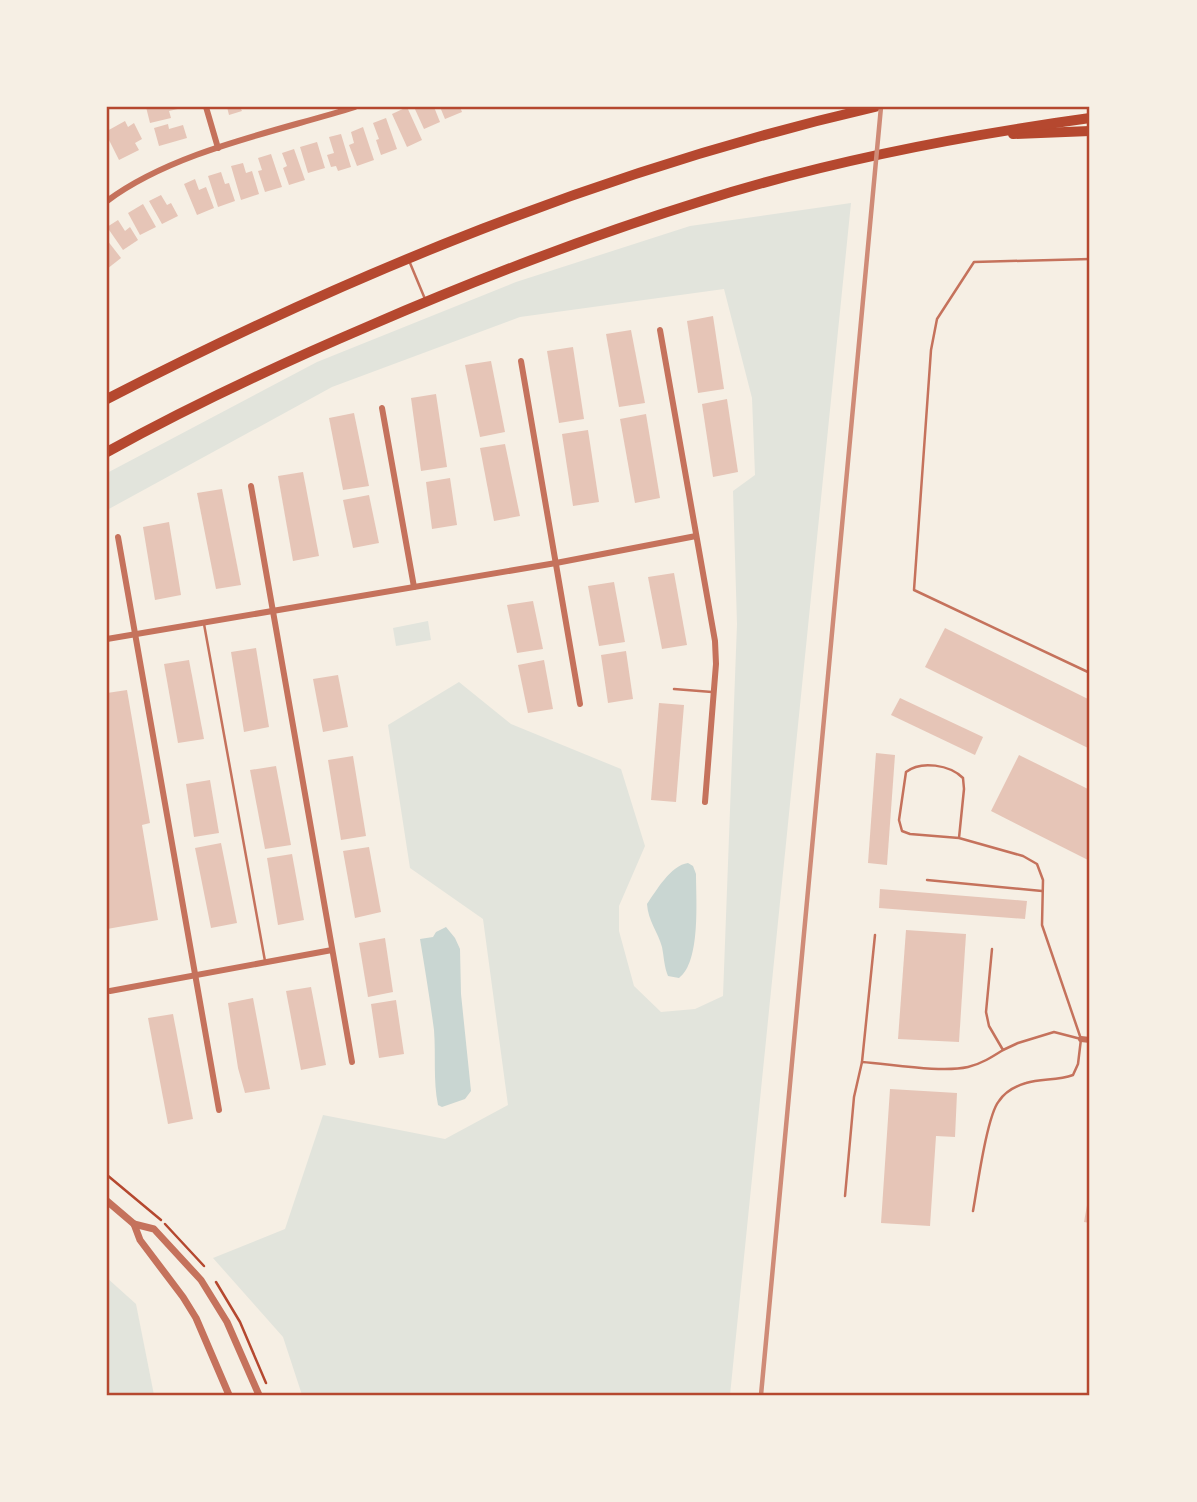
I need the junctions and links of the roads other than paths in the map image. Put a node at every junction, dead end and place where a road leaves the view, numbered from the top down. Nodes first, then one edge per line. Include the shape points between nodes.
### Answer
1 (206, 107) edge
2 (355, 107) edge
3 (875, 107) edge
4 (1090, 118) edge
5 (1090, 131) edge
6 (972, 136) junction
7 (218, 148) junction
8 (107, 190) edge
9 (109, 199) edge
10 (407, 257) junction
11 (1090, 259) edge
12 (425, 301) junction
13 (660, 330) dead end
14 (521, 361) dead end
15 (107, 399) edge
16 (382, 408) dead end
17 (107, 452) edge
18 (251, 486) dead end
19 (696, 536) junction
20 (118, 537) dead end
21 (556, 563) junction
22 (414, 587) junction
23 (272, 611) junction
24 (204, 623) junction
25 (136, 634) junction
26 (107, 639) edge
27 (1090, 673) edge
28 (674, 689) dead end
29 (714, 692) junction
30 (580, 704) dead end
31 (705, 802) dead end
32 (959, 838) junction
33 (927, 880) dead end
34 (1042, 891) junction
35 (875, 935) dead end
36 (332, 950) junction
37 (992, 950) dead end
38 (265, 961) junction
39 (194, 974) junction
40 (108, 992) edge
41 (1081, 1039) junction
42 (1090, 1040) edge
43 (1003, 1050) junction
44 (352, 1062) dead end
45 (862, 1062) junction
46 (219, 1110) dead end
47 (845, 1196) dead end
48 (107, 1200) edge
49 (973, 1211) dead end
50 (134, 1224) junction
51 (229, 1395) edge
52 (259, 1395) edge

1 - 7 street
2 - 7 street
3 - 10 highway via 694,154 597,185
4 - 6 highway
5 - 6 highway
6 - 12 highway via 801,173 704,200
7 - 9 street via 171,165
8 - 9 street
10 - 12 lane
10 - 15 highway via 291,308
11 - 27 lane via 974,262 937,319 914,590
12 - 17 highway via 207,400
13 - 19 street
14 - 21 street
16 - 22 street
18 - 23 street
19 - 21 street
19 - 29 street via 715,641
20 - 25 street
21 - 22 street
21 - 30 street
22 - 23 street
23 - 24 street
23 - 36 street
24 - 25 street
24 - 38 lane
25 - 26 street
25 - 39 street
28 - 29 lane
29 - 31 street
32 - 32 lane via 902,831 899,820 906,772 913,766 956,771 964,778
32 - 34 lane via 1037,864
33 - 34 lane
34 - 41 lane via 1042,925
35 - 45 lane
36 - 38 street
36 - 44 street
37 - 43 lane via 986,1012
38 - 39 street
39 - 40 street
39 - 46 street
41 - 42 street
41 - 43 lane via 1054,1032
41 - 49 lane via 1073,1075 1027,1082 997,1102
43 - 45 lane via 958,1068
45 - 47 lane via 854,1097
48 - 50 street
50 - 51 street via 140,1240 196,1318
50 - 52 street via 154,1229 201,1280 227,1322

